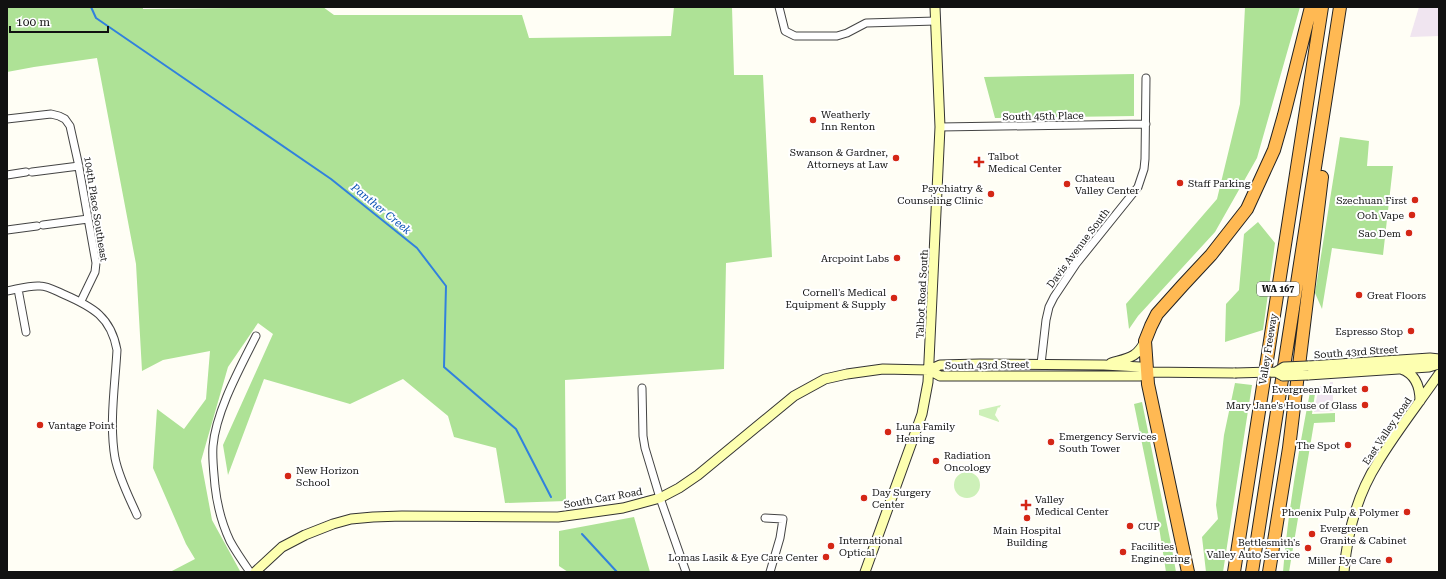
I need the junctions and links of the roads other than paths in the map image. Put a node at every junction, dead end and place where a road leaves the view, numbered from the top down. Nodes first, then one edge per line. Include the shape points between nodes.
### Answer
1 (779, 7) edge
2 (935, 7) edge
3 (1311, 7) edge
4 (1322, 7) edge
5 (1328, 7) edge
6 (1340, 7) edge
7 (936, 21) junction
8 (1146, 78) dead end
9 (1328, 88) junction
10 (7, 119) edge
11 (1146, 124) junction
12 (940, 128) junction
13 (79, 166) junction
14 (7, 175) edge
15 (88, 219) junction
16 (7, 230) edge
17 (18, 289) junction
18 (7, 291) edge
19 (81, 301) junction
20 (26, 332) dead end
21 (256, 336) dead end
22 (1145, 341) junction
23 (1439, 360) edge
24 (1041, 364) junction
25 (1439, 364) edge
26 (1104, 365) junction
27 (1400, 368) junction
28 (929, 370) junction
29 (1308, 370) junction
30 (1146, 372) junction
31 (1439, 374) edge
32 (642, 388) dead end
33 (1420, 401) junction
34 (660, 498) junction
35 (137, 515) dead end
36 (765, 518) dead end
37 (255, 571) edge
38 (686, 572) edge
39 (770, 572) edge
40 (864, 572) edge
41 (1188, 572) edge
42 (1234, 572) edge
43 (1239, 572) edge
44 (1252, 572) edge
45 (1269, 572) edge
46 (1344, 572) edge

1 - 7 street via 785,31 796,36 837,36 866,23
2 - 7 main road, Talbot Road South
3 - 22 highway via 1274,150 1247,209 1211,255 1157,314
4 - 42 highway, Valley Freeway / WA 167
5 - 43 highway
6 - 9 highway, Valley Freeway / WA 167
7 - 12 main road, Talbot Road South
8 - 11 street, Davis Avenue South
9 - 44 highway, Valley Freeway / WA 167
9 - 45 highway via 1334,99 1316,221 1289,448
10 - 13 street, 104th Place Southeast via 51,114 59,116 70,126
11 - 12 street, South 45th Place
11 - 24 street, Davis Avenue South via 1145,160 1138,187 1076,264 1054,296 1046,320
12 - 28 main road, Talbot Road South
13 - 14 street
13 - 15 street, 104th Place Southeast
15 - 16 street
15 - 19 street, 104th Place Southeast via 96,263 95,272
17 - 18 street
17 - 19 street via 41,286
17 - 20 street
19 - 35 street via 101,315 114,336 117,350 112,437 115,460
21 - 37 street via 230,386 216,426 213,446 216,497 222,522 230,541
22 - 26 main road via 1141,350 1131,357
22 - 30 highway
23 - 29 main road, South 43rd Street via 1430,358
24 - 26 main road, South 43rd Street
24 - 28 main road, South 43rd Street via 940,365
25 - 27 main road, South 43rd Street
26 - 30 main road, South 43rd Street via 1140,368
27 - 29 main road, South 43rd Street
27 - 33 main road via 1410,374 1417,383
28 - 30 main road, South 43rd Street via 940,376 1140,376
28 - 34 main road, South Carr Road via 868,370 825,380 794,396 698,475
28 - 40 main road, Talbot Road South via 922,414
29 - 30 main road, South 43rd Street, bridge via 1283,376 1276,372
30 - 41 highway
31 - 33 main road, East Valley Road
32 - 34 street via 643,436
33 - 46 main road, East Valley Road via 1368,481 1354,516 1346,548
34 - 37 main road, South Carr Road via 623,508 558,517 402,516 351,519 305,535 282,547
34 - 38 street
36 - 39 street via 783,519

